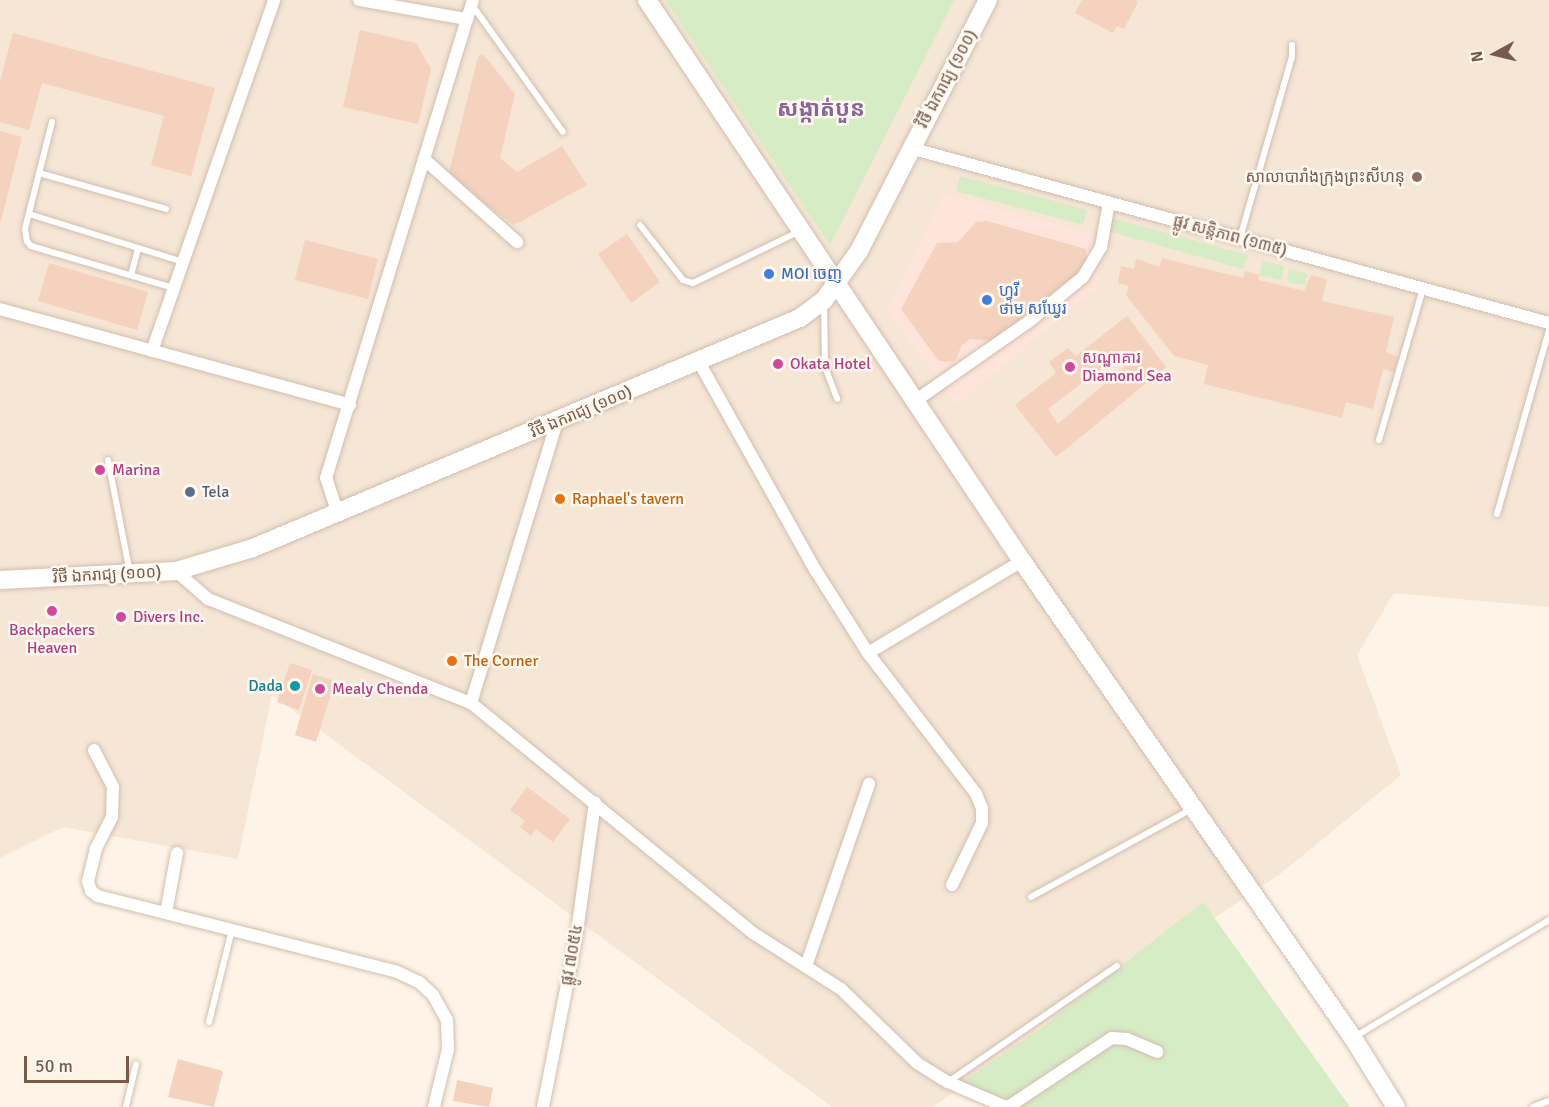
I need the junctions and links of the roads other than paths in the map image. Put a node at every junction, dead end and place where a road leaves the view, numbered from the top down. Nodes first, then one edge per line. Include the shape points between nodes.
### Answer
1 (274, 0) edge
2 (359, 0) edge
3 (647, 0) edge
4 (988, 0) edge
5 (472, 2) edge
6 (466, 19) junction
7 (1292, 45) dead end
8 (52, 122) dead end
9 (563, 132) dead end
10 (910, 148) junction
11 (424, 159) junction
12 (39, 173) junction
13 (1109, 203) junction
14 (166, 209) dead end
15 (29, 214) junction
16 (640, 225) dead end
17 (801, 230) junction
18 (1239, 238) junction
19 (517, 242) dead end
20 (138, 248) junction
21 (183, 262) junction
22 (131, 275) junction
23 (836, 283) junction
24 (174, 288) junction
25 (1423, 289) junction
26 (824, 300) junction
27 (0, 309) edge
28 (1549, 323) edge
29 (1549, 330) edge
30 (152, 351) junction
31 (699, 362) junction
32 (837, 399) dead end
33 (915, 401) junction
34 (350, 405) junction
35 (557, 422) junction
36 (1379, 440) dead end
37 (108, 460) dead end
38 (338, 514) junction
39 (1497, 514) dead end
40 (1022, 561) junction
41 (176, 571) junction
42 (130, 576) junction
43 (0, 580) edge
44 (868, 653) junction
45 (471, 703) junction
46 (94, 750) dead end
47 (868, 784) dead end
48 (595, 802) junction
49 (1194, 808) junction
50 (177, 853) dead end
51 (951, 885) dead end
52 (1031, 897) dead end
53 (166, 913) junction
54 (1549, 920) edge
55 (232, 930) junction
56 (806, 966) junction
57 (1117, 966) dead end
58 (209, 1022) dead end
59 (1353, 1038) junction
60 (1157, 1052) dead end
61 (136, 1064) dead end
62 (948, 1082) junction
63 (1549, 1101) edge
64 (126, 1107) edge
65 (434, 1107) edge
66 (543, 1107) edge
67 (1007, 1107) edge
68 (1396, 1107) edge
69 (1533, 1107) edge

1 - 21 street
2 - 6 street
3 - 17 street
4 - 10 street, វិថី ឯករាជ្យ (១០០)
5 - 6 street
5 - 9 lane
6 - 11 street
7 - 18 lane via 1292,57
8 - 12 lane
10 - 13 street, ផ្លូវ សន្តិភាព (១៣៥)
10 - 23 street, វិថី ឯករាជ្យ (១០០) via 859,251
11 - 19 street
11 - 34 street
12 - 14 lane
12 - 15 lane
13 - 18 street, ផ្លូវ សន្តិភាព (១៣៥)
13 - 33 street via 1101,247 1083,277 1027,323
15 - 20 lane
15 - 22 lane via 25,229 31,246
16 - 17 lane via 682,280 693,283
17 - 23 street
18 - 25 street, ផ្លូវ សន្តិភាព (១៣៥)
20 - 21 lane
20 - 22 lane
21 - 24 street
22 - 24 lane
23 - 26 street, វិថី ឯករាជ្យ (១០០)
23 - 33 street
24 - 30 street
25 - 28 street, ផ្លូវ សន្តិភាព (១៣៥)
25 - 36 lane
26 - 31 street, វិថី ឯករាជ្យ (១០០) via 800,318
26 - 32 lane via 825,367
27 - 30 street
29 - 39 lane
30 - 34 street
31 - 35 street, វិថី ឯករាជ្យ (១០០)
31 - 44 street via 816,571
33 - 40 street
34 - 38 street via 326,478
35 - 38 street, វិថី ឯករាជ្យ (១០០)
35 - 45 street
37 - 42 lane
38 - 41 street, វិថី ឯករាជ្យ (១០០) via 253,548
40 - 44 street
40 - 49 street
41 - 42 street, វិថី ឯករាជ្យ (១០០)
41 - 45 street via 208,599
42 - 43 street, វិថី ឯករាជ្យ (១០០)
44 - 51 street via 955,763 982,808 982,823
45 - 48 street
46 - 53 street via 113,787 112,817 96,849 87,881 91,891
47 - 56 street
48 - 56 street via 753,933
48 - 66 street, ផ្លូវ ៧០៥៤ via 576,939
49 - 52 lane
49 - 59 street
50 - 53 street
53 - 55 street
54 - 59 lane
55 - 58 lane
55 - 65 street via 395,971 419,982 433,995 447,1020 448,1048
56 - 62 street via 841,988 917,1063
57 - 62 lane
59 - 68 street
60 - 67 street via 1112,1038
61 - 64 lane
62 - 67 street
63 - 69 lane

